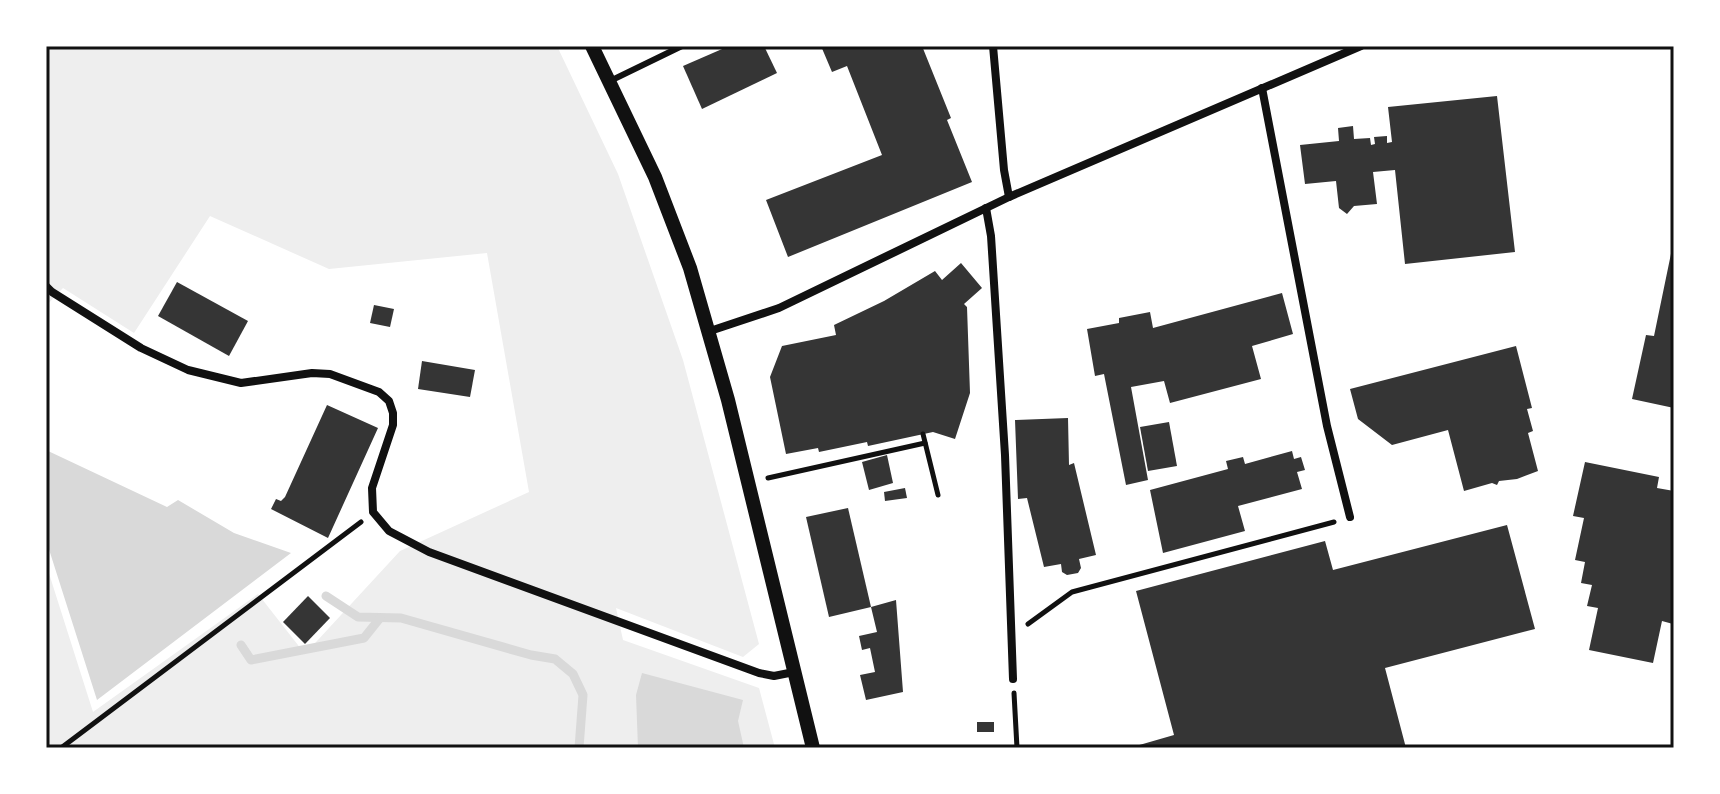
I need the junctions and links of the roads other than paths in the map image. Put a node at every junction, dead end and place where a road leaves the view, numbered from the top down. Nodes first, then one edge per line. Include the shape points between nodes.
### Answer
1 (592, 46) edge
2 (682, 46) edge
3 (993, 46) edge
4 (1361, 46) edge
5 (610, 82) junction
6 (1262, 88) junction
7 (1009, 197) junction
8 (986, 208) junction
9 (46, 286) edge
10 (710, 331) junction
11 (1350, 517) road end
12 (794, 672) junction
13 (1013, 679) road end
14 (813, 748) edge

1 - 5 street
2 - 5 lane
3 - 7 street
4 - 6 street
5 - 10 street via 655,177
6 - 7 street
6 - 11 street via 1327,426
7 - 8 street
8 - 10 street via 779,308
8 - 13 street via 1005,455
9 - 12 street via 141,348 188,370 241,383 330,374 379,392 389,401 393,425 372,488 373,512 389,531 429,552 759,673
10 - 12 street
12 - 14 street

